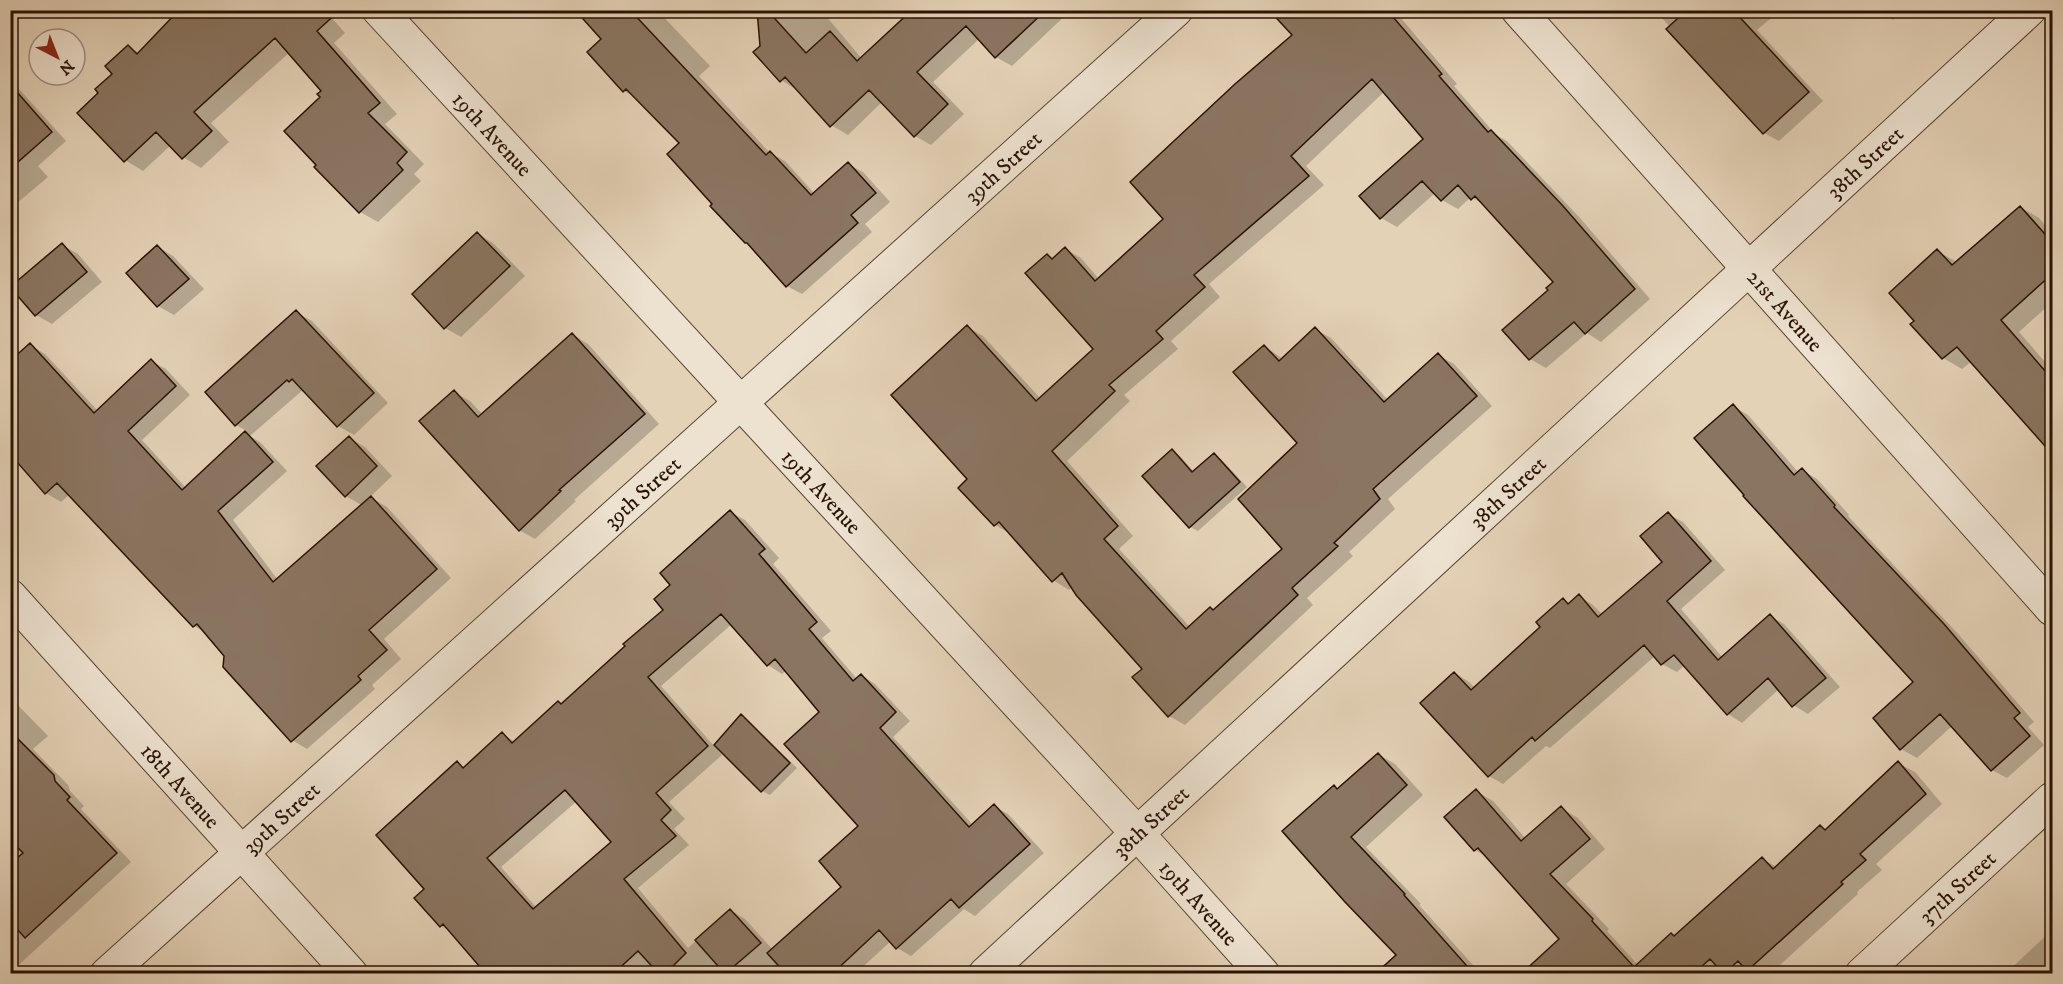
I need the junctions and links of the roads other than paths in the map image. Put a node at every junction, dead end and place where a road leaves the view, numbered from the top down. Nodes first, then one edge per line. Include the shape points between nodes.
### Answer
1 (379, 10) edge
2 (1176, 10) edge
3 (1518, 10) edge
4 (2029, 10) edge
5 (1749, 269) junction
6 (740, 403) junction
7 (10, 596) edge
8 (2052, 609) edge
9 (2052, 799) edge
10 (1137, 833) junction
11 (242, 852) junction
12 (107, 974) edge
13 (351, 974) edge
14 (985, 974) edge
15 (1263, 974) edge
16 (1862, 974) edge

1 - 6 street, 19th Avenue
2 - 6 street, 39th Street
3 - 5 street, 21st Avenue
4 - 5 street, 38th Street
5 - 8 street, 21st Avenue
5 - 10 street, 38th Street
6 - 10 street, 19th Avenue
6 - 11 street, 39th Street
7 - 11 street, 18th Avenue
9 - 16 street, 37th Street
10 - 14 street, 38th Street
10 - 15 street, 19th Avenue
11 - 12 street, 39th Street
11 - 13 street, 18th Avenue

